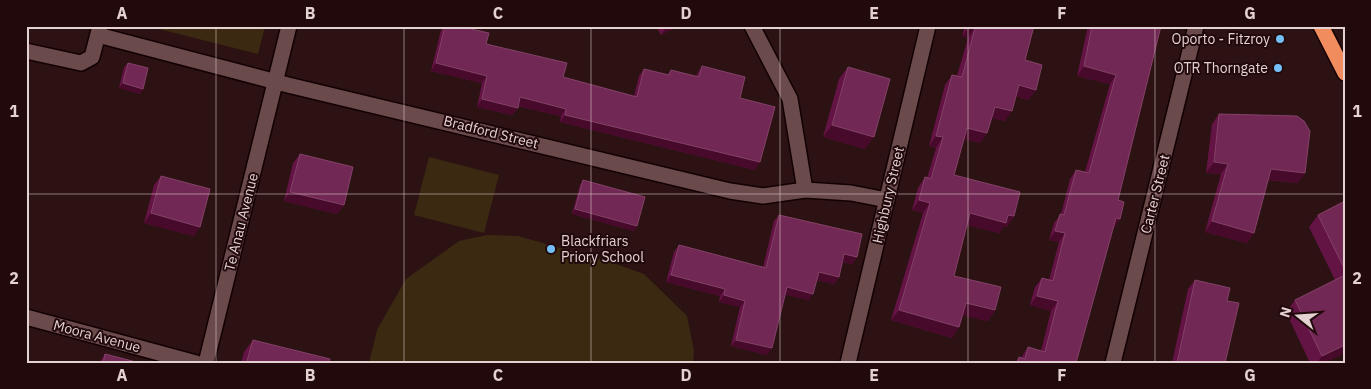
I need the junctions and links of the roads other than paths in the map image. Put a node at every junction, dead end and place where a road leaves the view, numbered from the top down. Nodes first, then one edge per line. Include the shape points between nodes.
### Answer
1 (289, 26) edge
2 (752, 26) edge
3 (928, 26) edge
4 (1196, 26) edge
5 (1321, 26) edge
6 (99, 31) edge
7 (26, 51) edge
8 (1345, 73) edge
9 (276, 81) junction
10 (805, 190) junction
11 (887, 200) junction
12 (26, 317) edge
13 (196, 363) edge
14 (206, 363) edge
15 (848, 363) edge
16 (1114, 363) edge

1 - 9 street, Te Anau Avenue
2 - 10 street via 790,99
3 - 11 street, Highbury Street
4 - 16 street, Carter Street
5 - 8 highway
6 - 7 street via 92,57 81,64
6 - 9 street, Bradford Street
9 - 10 street, Bradford Street via 730,191 763,196
9 - 14 street, Te Anau Avenue
10 - 11 street, Bradford Street
11 - 15 street, Highbury Street
12 - 13 street, Moora Avenue

